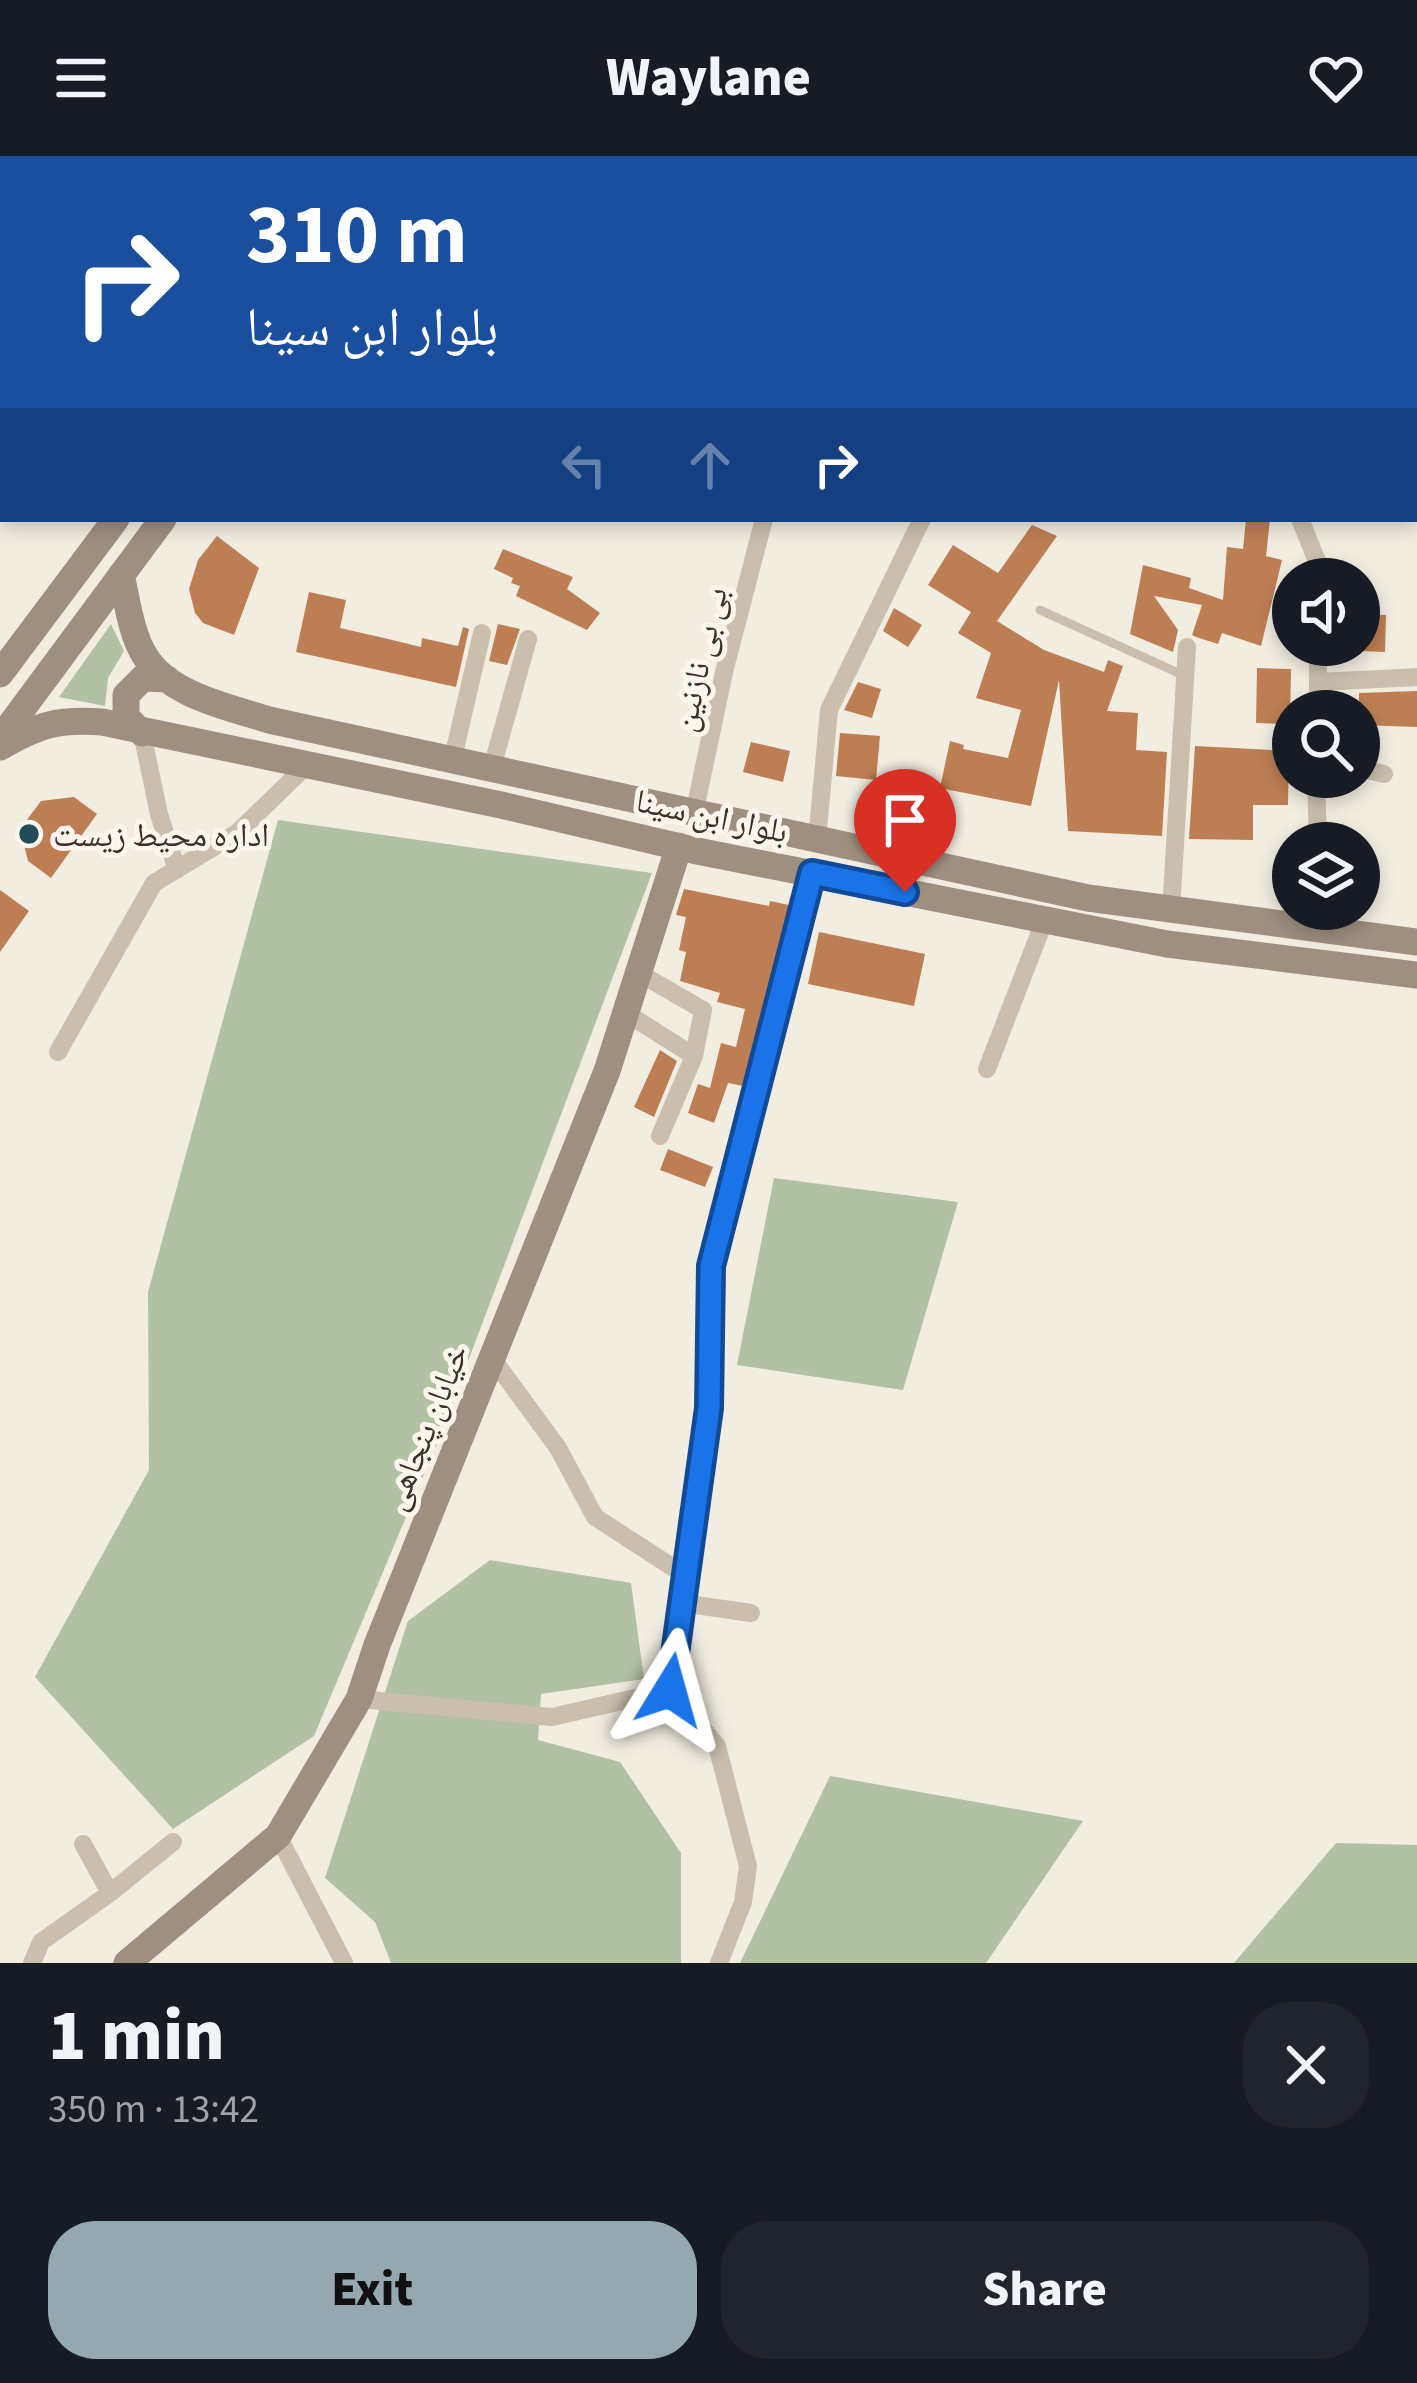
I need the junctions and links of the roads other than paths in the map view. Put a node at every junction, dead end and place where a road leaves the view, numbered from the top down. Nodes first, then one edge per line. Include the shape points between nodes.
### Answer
1 (114, 522) edge
2 (161, 522) edge
3 (763, 522) edge
4 (921, 522) edge
5 (1301, 522) edge
6 (1315, 558) edge
7 (121, 575) junction
8 (1040, 610) dead end
9 (482, 633) dead end
10 (528, 639) dead end
11 (1187, 646) dead end
12 (1319, 666) edge
13 (0, 674) edge
14 (1185, 676) junction
15 (1417, 677) edge
16 (167, 679) junction
17 (1319, 682) junction
18 (1319, 690) edge
19 (142, 733) junction
20 (0, 743) edge
21 (452, 762) junction
22 (307, 764) junction
23 (491, 771) junction
24 (1380, 773) edge
25 (1384, 774) dead end
26 (694, 814) junction
27 (817, 840) junction
28 (679, 846) junction
29 (177, 870) junction
30 (812, 873) junction
31 (1171, 911) junction
32 (1272, 917) edge
33 (1045, 919) junction
34 (1364, 930) edge
35 (1417, 942) edge
36 (639, 973) junction
37 (1417, 974) edge
38 (626, 1013) junction
39 (58, 1052) dead end
40 (694, 1056) junction
41 (987, 1070) dead end
42 (660, 1136) dead end
43 (492, 1358) junction
44 (686, 1576) junction
45 (682, 1603) junction
46 (751, 1612) dead end
47 (670, 1690) junction
48 (359, 1700) junction
49 (278, 1836) junction
50 (173, 1842) dead end
51 (83, 1844) dead end
52 (110, 1893) junction
53 (32, 1963) edge
54 (127, 1963) edge
55 (344, 1963) edge
56 (719, 1963) edge

1 - 13 main road
2 - 7 main road
3 - 26 street, بی بی نازنین
4 - 27 street via 829,710
5 - 6 street
7 - 16 main road via 143,655
7 - 20 main road
8 - 14 lane
9 - 21 street
10 - 23 street
11 - 14 street
12 - 17 street
14 - 31 street
15 - 17 street
16 - 19 main road via 143,678 126,695 126,717
16 - 21 main road, بلوار ابن سینا via 268,720
17 - 18 street
19 - 20 main road, بلوار ابن سینا via 69,720
19 - 22 main road, بلوار ابن سینا
19 - 29 street
21 - 23 main road, بلوار ابن سینا
22 - 28 main road, بلوار ابن سینا
22 - 29 street via 237,833
23 - 26 main road, بلوار ابن سینا
24 - 25 street
26 - 27 main road, بلوار ابن سینا
27 - 31 main road, بلوار ابن سینا
28 - 30 main road, بلوار ابن سینا
28 - 36 main road, خیابان پنجاهی
29 - 39 street via 154,884
30 - 33 main road, بلوار ابن سینا
30 - 44 street via 711,1266 709,1408
31 - 32 main road, بلوار ابن سینا
33 - 37 main road, بلوار ابن سینا via 1167,944
33 - 41 street
34 - 35 main road, بلوار ابن سینا
36 - 38 main road, خیابان پنجاهی
36 - 40 street via 703,1010
38 - 40 street
38 - 43 main road, خیابان پنجاهی
40 - 42 street
43 - 44 street via 558,1448 595,1517
43 - 48 main road, خیابان پنجاهی
44 - 45 street
45 - 46 street
45 - 47 street
47 - 48 street via 552,1717
47 - 56 street via 717,1746 748,1866
48 - 49 main road, خیابان پنجاهی
49 - 54 main road, خیابان پنجاهی
49 - 55 street
50 - 52 street
51 - 52 street
52 - 53 street via 41,1942

